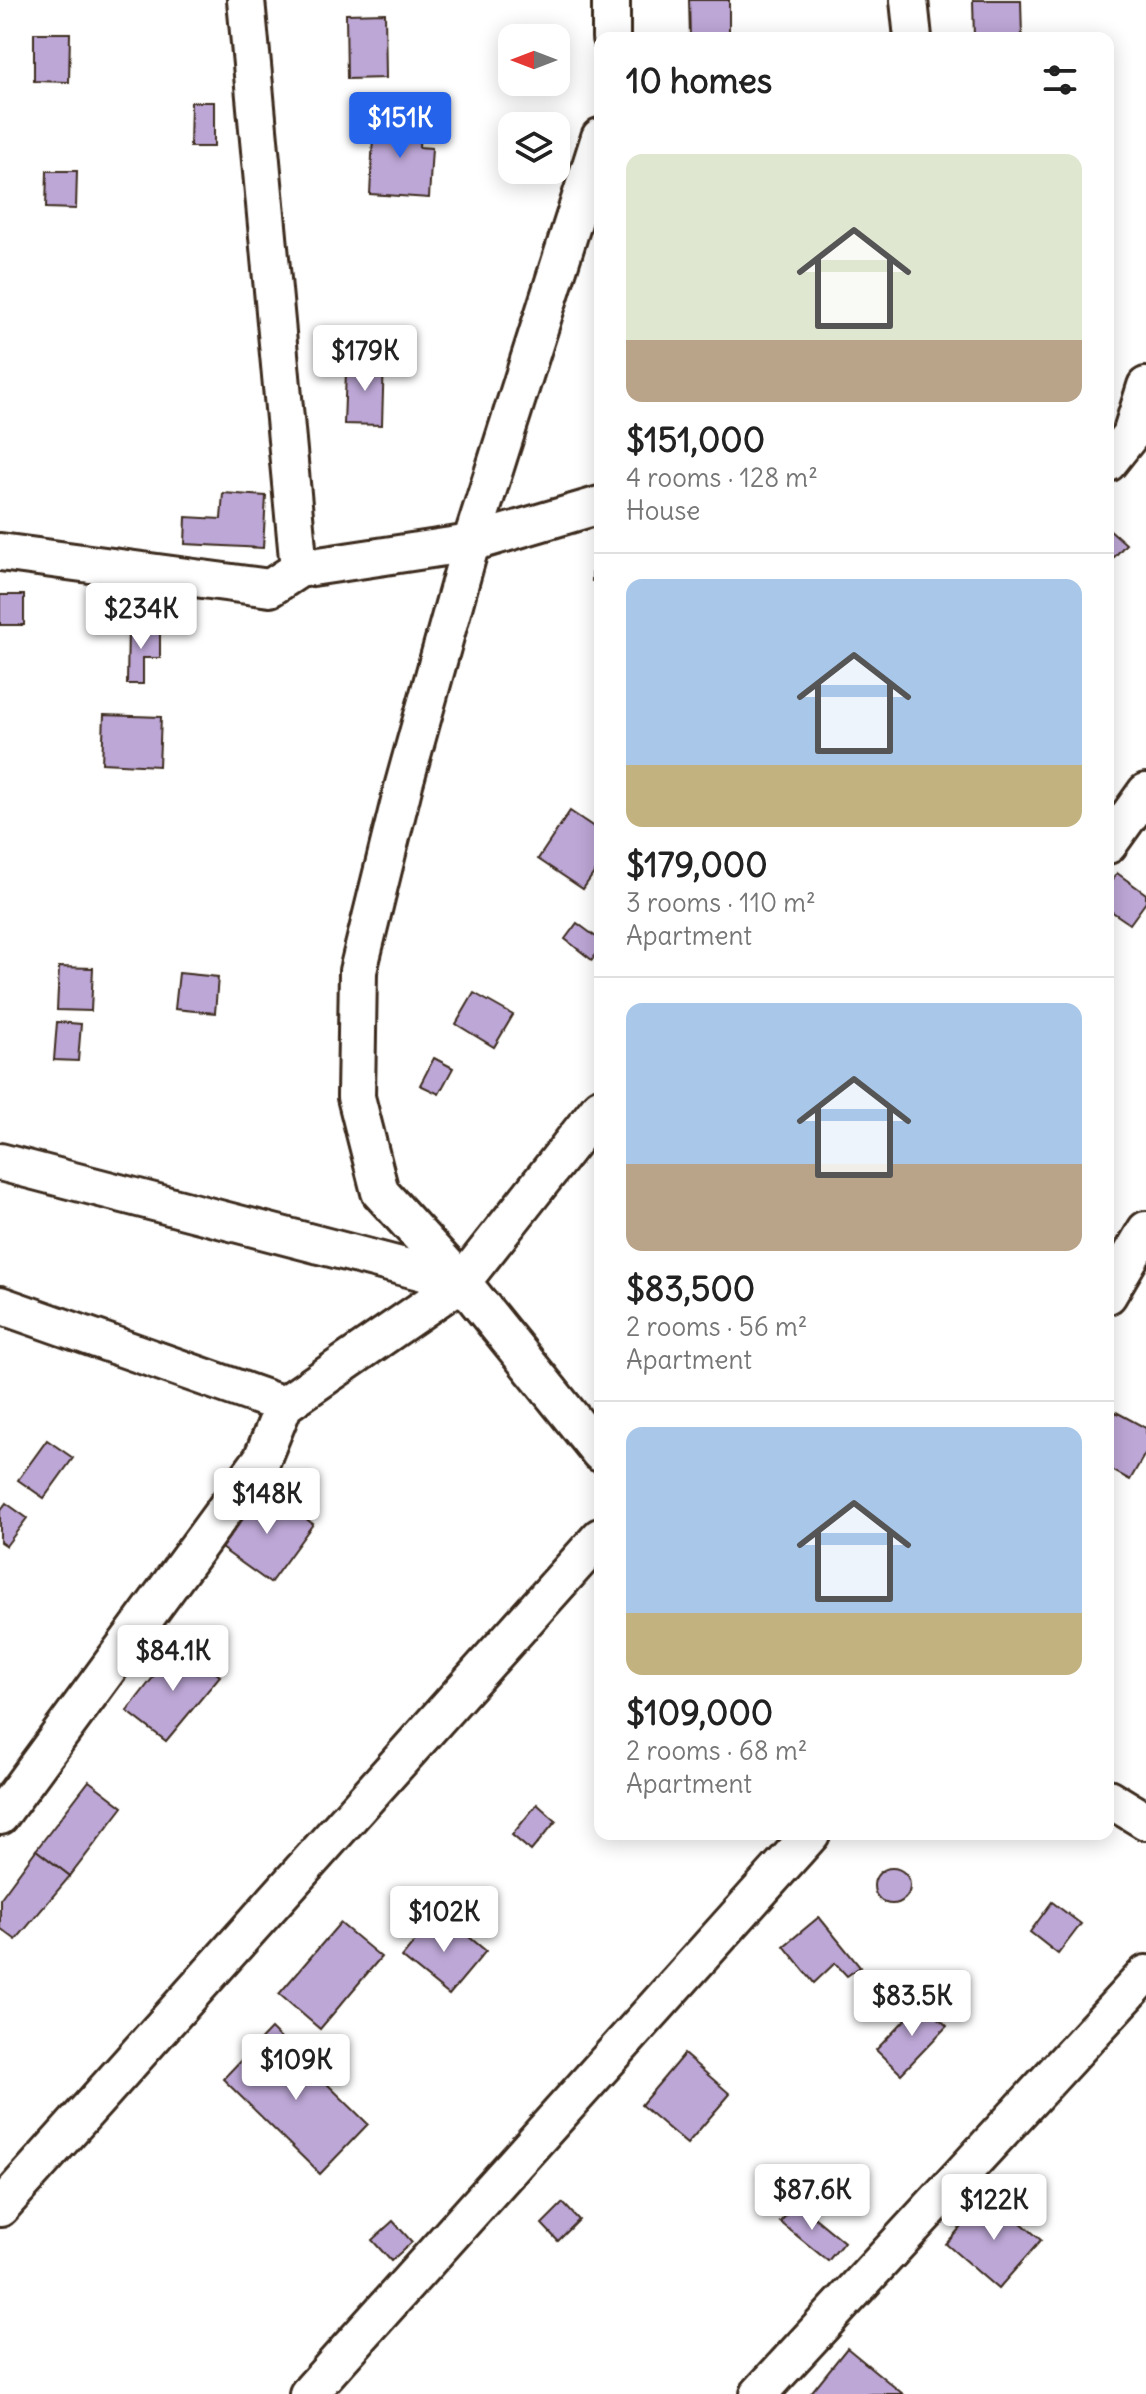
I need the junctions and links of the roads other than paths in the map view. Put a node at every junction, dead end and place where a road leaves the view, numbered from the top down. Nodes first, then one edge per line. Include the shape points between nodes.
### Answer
1 (246, 0) edge
2 (611, 0) edge
3 (909, 0) edge
4 (611, 32) edge
5 (912, 32) edge
6 (594, 156) edge
7 (1146, 386) edge
8 (1128, 433) edge
9 (1114, 454) edge
10 (594, 507) edge
11 (471, 543) junction
12 (0, 552) edge
13 (299, 569) junction
14 (1146, 792) edge
15 (1114, 837) edge
16 (594, 1115) edge
17 (0, 1162) edge
18 (1146, 1230) edge
19 (462, 1282) junction
20 (1114, 1285) edge
21 (0, 1305) edge
22 (284, 1405) junction
23 (594, 1446) edge
24 (594, 1544) edge
25 (1114, 1802) edge
26 (0, 1816) edge
27 (1146, 1821) edge
28 (806, 1840) edge
29 (1146, 1974) edge
30 (0, 2208) edge
31 (308, 2394) edge
32 (759, 2394) edge

1 - 13 street
2 - 4 street
3 - 5 street
6 - 11 street
7 - 8 street
8 - 9 street
10 - 11 street
11 - 13 street
11 - 19 street via 358,971 356,1097 380,1192
12 - 13 street via 270,588
14 - 15 street
16 - 19 street
17 - 19 street
18 - 20 street
19 - 22 street
19 - 23 street
21 - 22 street
22 - 26 street via 262,1459
24 - 30 street
25 - 27 street
28 - 31 street
29 - 32 street

